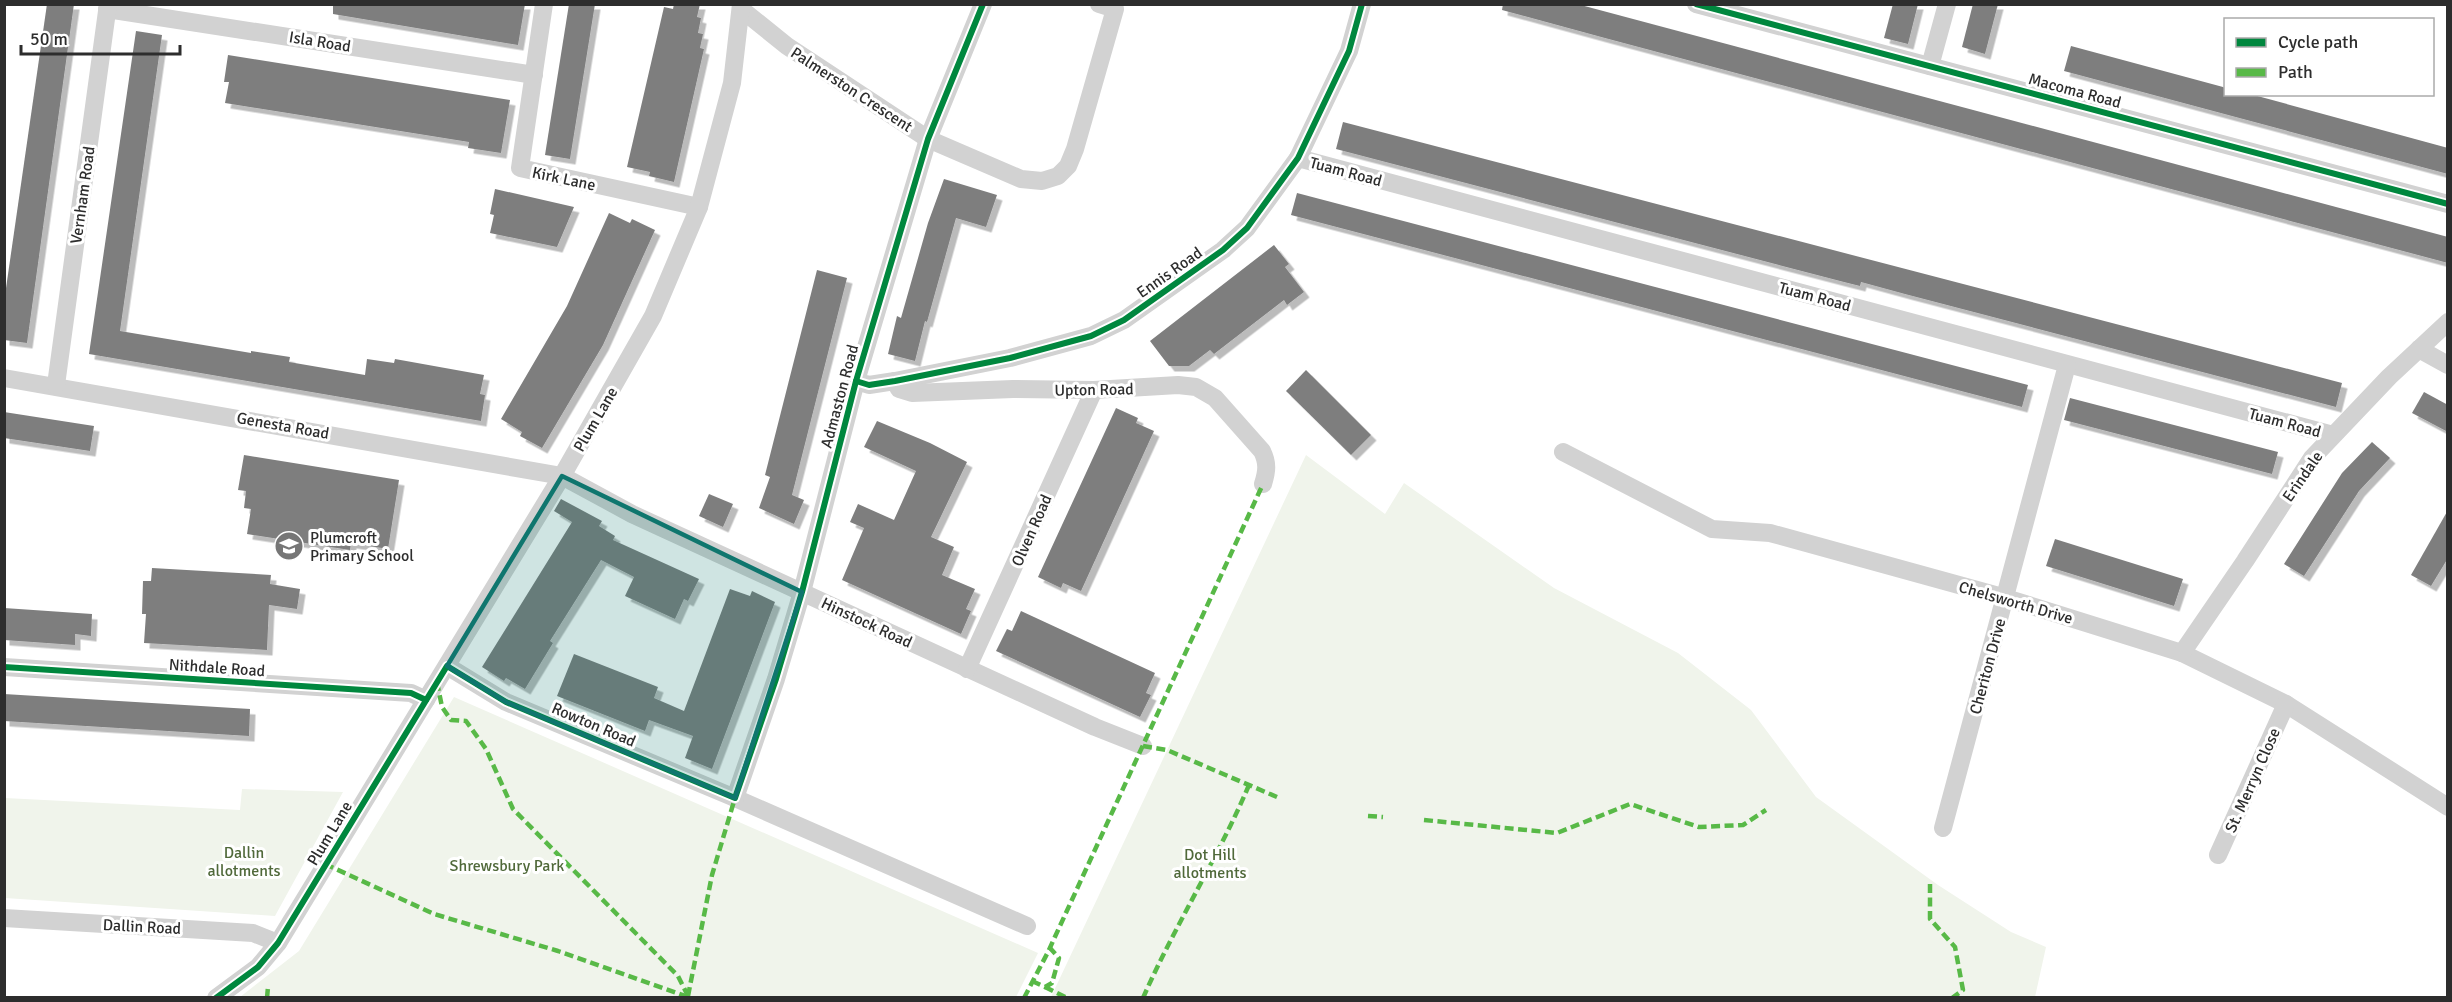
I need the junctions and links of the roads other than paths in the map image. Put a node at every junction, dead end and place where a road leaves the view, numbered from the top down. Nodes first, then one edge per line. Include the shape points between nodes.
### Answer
1 (544, 4) edge
2 (983, 4) edge
3 (1099, 4) edge
4 (1362, 4) edge
5 (1696, 4) edge
6 (1947, 4) edge
7 (107, 7) edge
8 (741, 7) edge
9 (1930, 66) junction
10 (534, 75) junction
11 (928, 139) junction
12 (1298, 158) junction
13 (2448, 204) edge
14 (699, 207) junction
15 (2448, 322) edge
16 (2419, 349) junction
17 (2067, 365) junction
18 (2448, 365) edge
19 (4, 378) edge
20 (856, 381) junction
21 (895, 381) junction
22 (56, 385) junction
23 (1094, 390) junction
24 (2333, 435) junction
25 (1563, 452) dead end
26 (562, 476) junction
27 (1263, 484) dead end
28 (802, 592) junction
29 (2006, 598) junction
30 (2182, 653) junction
31 (447, 666) junction
32 (4, 668) edge
33 (968, 669) junction
34 (426, 700) junction
35 (2286, 704) junction
36 (1143, 746) dead end
37 (735, 798) junction
38 (2448, 807) edge
39 (1943, 828) dead end
40 (2218, 855) dead end
41 (4, 918) edge
42 (1027, 926) dead end
43 (278, 943) junction
44 (216, 998) edge

1 - 10 street, Kirk Lane
2 - 11 street, Admaston Road
3 - 11 street, Palmerston Crescent via 1115,9 1075,149 1058,176 1042,181 1022,179
4 - 12 street, Ennis Road via 1349,51
5 - 9 street, Macoma Road
6 - 9 street
7 - 10 street, Isla Road
7 - 22 street, Vernham Road
8 - 11 street, Palmerston Crescent via 787,46
8 - 14 street, Plum Lane via 732,83
9 - 13 street, Macoma Road
10 - 14 street, Kirk Lane via 520,168
11 - 20 street, Admaston Road
12 - 17 street, Tuam Road
12 - 21 street, Ennis Road via 1247,228 1223,250 1124,320 1091,336 1010,358
14 - 26 street, Plum Lane via 653,316
15 - 16 street, Erindale
16 - 18 street
16 - 24 street, Erindale
17 - 24 street, Tuam Road
17 - 29 street, Cheriton Drive
19 - 22 street, Genesta Road
20 - 21 street, Ennis Road via 869,385
20 - 28 street, Admaston Road
21 - 23 street, Upton Road via 899,389 912,393
22 - 26 street, Genesta Road
23 - 27 street, Upton Road via 1196,387 1215,398 1262,451 1267,460
23 - 33 street, Olven Road
24 - 30 street, Erindale via 2312,458
25 - 29 street, Chelsworth Drive via 1712,529 1770,533
26 - 28 street, Hinstock Road via 632,514
26 - 31 street, Plum Lane
28 - 33 street, Hinstock Road
28 - 37 street, Admaston Road
29 - 30 street, Chelsworth Drive
29 - 39 street, Cheriton Drive
30 - 35 street, Chelsworth Drive
31 - 34 street, Plum Lane
31 - 37 street, Rowton Road via 506,702
32 - 34 street, Nithdale Road via 411,693
33 - 36 street, Hinstock Road
34 - 43 street, Plum Lane
35 - 38 street, Chelsworth Drive
35 - 40 street, St. Merryn Close
37 - 42 street, Rowton Road
41 - 43 street, Dallin Road via 253,933
43 - 44 street, Plum Lane via 258,966

